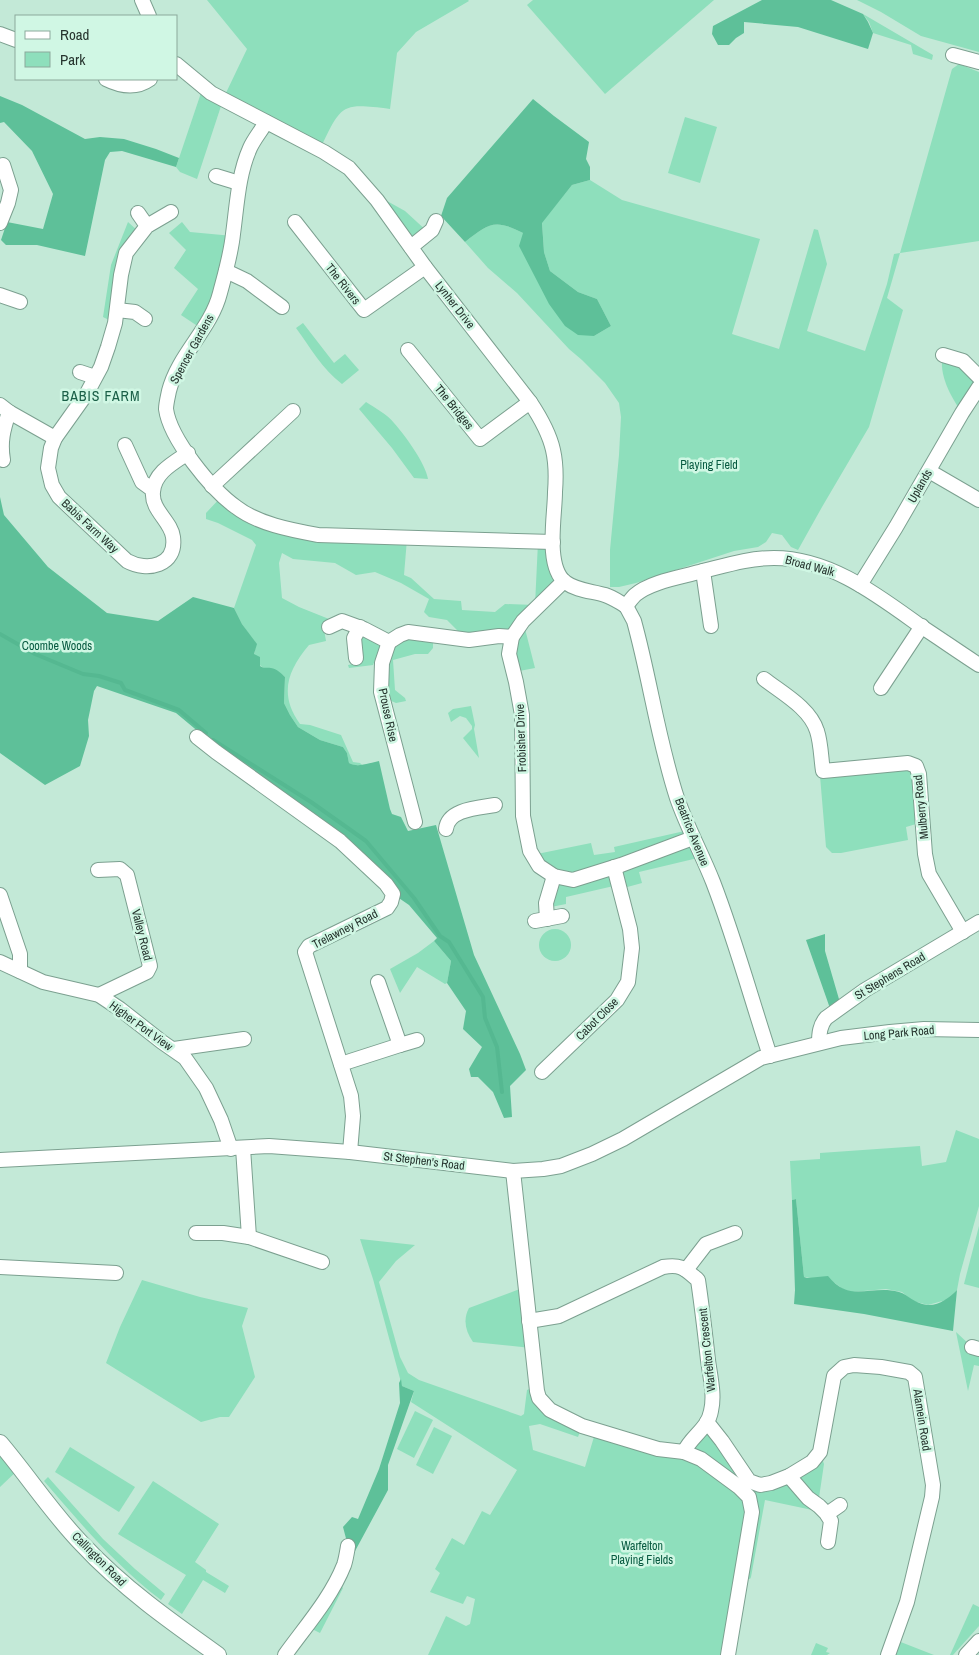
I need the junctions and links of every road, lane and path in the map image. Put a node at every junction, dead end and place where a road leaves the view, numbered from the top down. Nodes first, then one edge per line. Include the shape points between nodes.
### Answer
1 (142, 0) edge
2 (149, 15) edge
3 (0, 34) edge
4 (15, 40) edge
5 (953, 55) dead end
6 (979, 62) edge
7 (178, 66) edge
8 (108, 80) edge
9 (148, 80) edge
10 (266, 122) junction
11 (3, 165) dead end
12 (216, 176) dead end
13 (239, 183) junction
14 (171, 212) dead end
15 (138, 213) dead end
16 (436, 220) dead end
17 (295, 222) dead end
18 (0, 223) edge
19 (146, 226) junction
20 (410, 247) junction
21 (425, 267) junction
22 (226, 271) junction
23 (0, 295) edge
24 (20, 302) dead end
25 (282, 307) dead end
26 (117, 310) junction
27 (145, 319) dead end
28 (408, 350) dead end
29 (943, 355) dead end
30 (80, 372) dead end
31 (95, 377) junction
32 (979, 377) edge
33 (979, 387) edge
34 (530, 402) junction
35 (5, 409) edge
36 (293, 411) dead end
37 (55, 438) junction
38 (125, 445) dead end
39 (188, 453) junction
40 (3, 460) dead end
41 (929, 472) junction
42 (212, 486) junction
43 (153, 490) junction
44 (979, 500) edge
45 (553, 542) junction
46 (703, 571) junction
47 (564, 581) junction
48 (860, 585) junction
49 (626, 606) junction
50 (711, 626) dead end
51 (922, 626) junction
52 (329, 627) dead end
53 (360, 627) junction
54 (512, 637) junction
55 (389, 642) junction
56 (356, 658) dead end
57 (979, 665) edge
58 (764, 679) dead end
59 (881, 688) dead end
60 (204, 738) dead end
61 (495, 805) dead end
62 (415, 822) dead end
63 (446, 829) dead end
64 (693, 838) junction
65 (614, 867) junction
66 (98, 870) dead end
67 (554, 876) junction
68 (0, 895) edge
69 (562, 916) dead end
70 (979, 922) edge
71 (963, 932) junction
72 (0, 962) edge
73 (20, 971) junction
74 (378, 982) dead end
75 (99, 995) junction
76 (979, 1030) edge
77 (244, 1040) dead end
78 (417, 1040) dead end
79 (819, 1043) junction
80 (400, 1045) junction
81 (174, 1049) junction
82 (770, 1056) junction
83 (341, 1064) junction
84 (542, 1072) dead end
85 (237, 1148) junction
86 (350, 1152) junction
87 (0, 1160) edge
88 (513, 1171) junction
89 (196, 1233) dead end
90 (735, 1233) dead end
91 (249, 1237) junction
92 (322, 1264) dead end
93 (0, 1267) edge
94 (686, 1270) junction
95 (116, 1273) dead end
96 (529, 1321) junction
97 (707, 1422) junction
98 (0, 1443) edge
99 (684, 1452) junction
100 (790, 1476) junction
101 (840, 1505) dead end
102 (827, 1514) junction
103 (828, 1542) dead end
104 (348, 1546) dead end
105 (979, 1640) edge
106 (218, 1655) edge
107 (285, 1655) edge
108 (728, 1655) edge
109 (888, 1655) edge
110 (966, 1655) edge

1 - 2 street
3 - 4 street
5 - 6 street
7 - 10 street, Lynher Drive via 211,93
8 - 9 street via 132,86
10 - 13 street, Spencer Gardens via 250,149
10 - 20 street, Lynher Drive via 349,168 377,200
11 - 18 street via 11,190
12 - 13 street
13 - 22 street, Spencer Gardens
14 - 19 street, Babis Farm Way
15 - 19 street
16 - 20 street via 432,230
17 - 21 street, The Rivers via 364,310
19 - 26 street, Babis Farm Way via 126,253
20 - 21 street, Lynher Drive
21 - 34 street, Lynher Drive
22 - 25 street via 247,281
22 - 39 street, Spencer Gardens via 210,316 178,370 166,408 173,429
23 - 24 street
26 - 27 street via 135,312
26 - 31 street, Babis Farm Way via 108,347
28 - 34 street, The Bridges via 480,439
29 - 32 street via 963,361
30 - 31 street
31 - 37 street, Babis Farm Way
33 - 41 street, Uplands
34 - 45 street, Lynher Drive via 543,422 553,450 556,491
35 - 37 street
35 - 40 street via 0,448
36 - 42 street
37 - 43 street, Babis Farm Way via 48,468 52,485 69,506 135,566 162,564 173,546 170,528 153,499
38 - 43 street via 142,482
39 - 42 street, Spencer Gardens
39 - 43 street via 167,467
41 - 44 street
41 - 48 street, Uplands
42 - 45 street, Spencer Gardens via 236,508 265,522 318,535
45 - 47 street, Lynher Drive via 557,570
46 - 48 street, Broad Walk via 753,559 790,559 830,570
46 - 49 street, Broad Walk via 650,586 636,594
46 - 50 street
47 - 49 street via 582,590 606,595
47 - 54 street via 523,621
48 - 51 street, Broad Walk
49 - 64 street, Beatrice Avenue via 634,621 677,798
51 - 57 street, Broad Walk
51 - 59 street
52 - 53 street via 342,621
53 - 55 street
53 - 56 street via 354,638
54 - 55 street via 469,640 408,632
54 - 67 street, Frobisher Drive via 509,654 522,715 523,816 530,851 539,866
55 - 62 street, Prouse Rise via 382,663 381,692
58 - 71 street, Mulberry Road via 811,718 818,732 821,776 908,763 916,766 929,874
60 - 83 street, Trelawney Road via 340,841 393,894 387,908 310,946 306,952
61 - 63 street via 455,814 448,819
64 - 65 street
64 - 82 street, Beatrice Avenue via 724,913
65 - 67 street via 573,880
65 - 84 street, Cabot Close via 630,930 632,948 628,982 618,1000
66 - 75 street, Valley Road via 120,869 127,876 150,966 147,972
67 - 69 street via 541,920
68 - 73 street via 20,954
70 - 71 street, St Stephens Road
71 - 79 street, St Stephens Road via 865,990 826,1018 820,1030
72 - 73 street, Higher Port View
73 - 75 street, Higher Port View via 43,982
74 - 80 street
75 - 81 street, Higher Port View
76 - 79 street, Long Park Road via 924,1029
77 - 81 street
78 - 80 street
79 - 82 street, St Stephen's Road
80 - 83 street
81 - 85 street, Higher Port View via 185,1058 206,1088
82 - 88 street, St Stephen's Road via 761,1058 592,1154 561,1166
83 - 86 street, Trelawney Road via 353,1116
85 - 86 street, St Stephen's Road via 269,1146
85 - 87 street, St Stephen's Road
85 - 91 street, Higher Port View
86 - 88 street, St Stephen's Road
88 - 96 street
89 - 91 street
90 - 94 street via 706,1244
91 - 92 street
93 - 95 street
94 - 96 street via 676,1265 663,1267 559,1316
94 - 97 street, Warfelton Crescent via 698,1280 701,1300 712,1390 712,1410
96 - 99 street via 537,1392 550,1410 582,1426 658,1449
97 - 99 street, Warfelton Crescent
97 - 100 street, Alamein Road via 749,1481 760,1485
98 - 106 street, Callington Road via 81,1544 144,1602
99 - 108 street via 701,1459 740,1486 749,1497 752,1512
100 - 102 street
100 - 109 street, Alamein Road via 812,1462 820,1452 834,1376 844,1367 881,1367 909,1372 915,1377 933,1485 932,1498 907,1602
101 - 102 street
102 - 103 street via 831,1521
104 - 107 street via 338,1578
105 - 110 street

